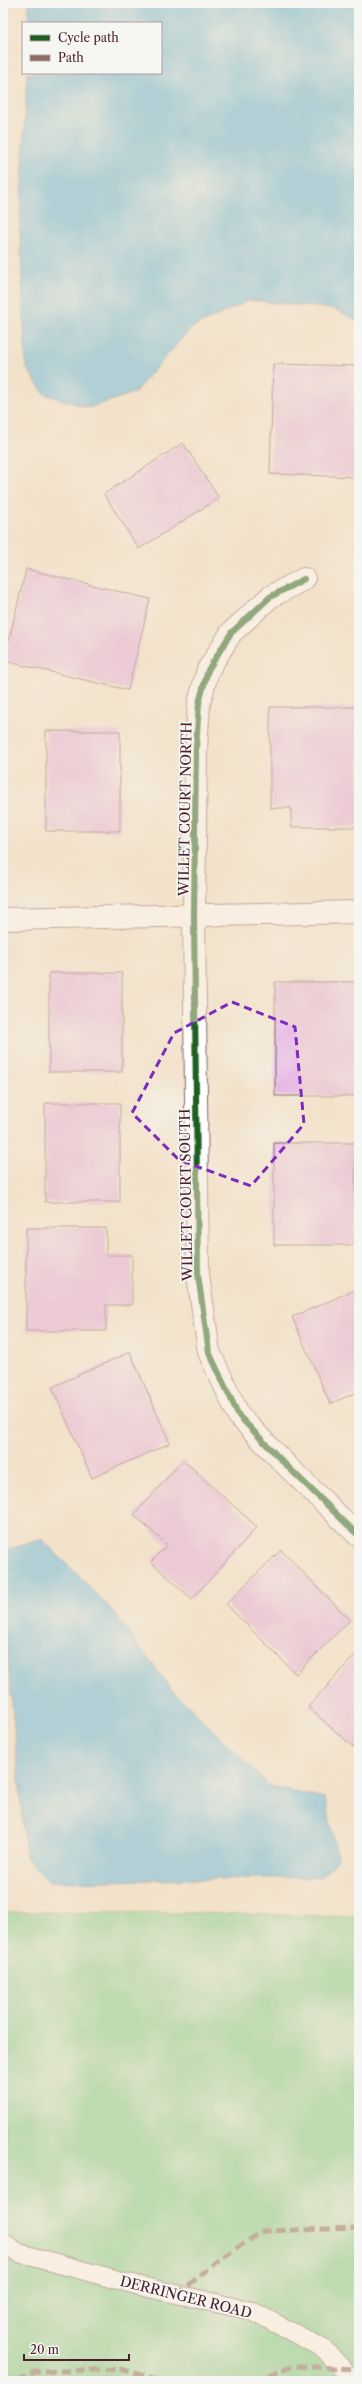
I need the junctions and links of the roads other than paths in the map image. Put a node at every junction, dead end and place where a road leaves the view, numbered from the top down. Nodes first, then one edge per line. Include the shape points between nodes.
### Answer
1 (304, 579) dead end
2 (359, 912) edge
3 (194, 916) junction
4 (3, 919) edge
5 (359, 1536) edge
6 (3, 2242) edge
7 (354, 2381) edge

1 - 3 street, WILLET COURT NORTH via 270,597 231,634 208,670 199,703 196,748
2 - 3 street
3 - 4 street
3 - 5 street, WILLET COURT SOUTH via 198,1275 209,1352 239,1416
6 - 7 lane, DERRINGER ROAD via 19,2253 136,2286 252,2311 324,2350

